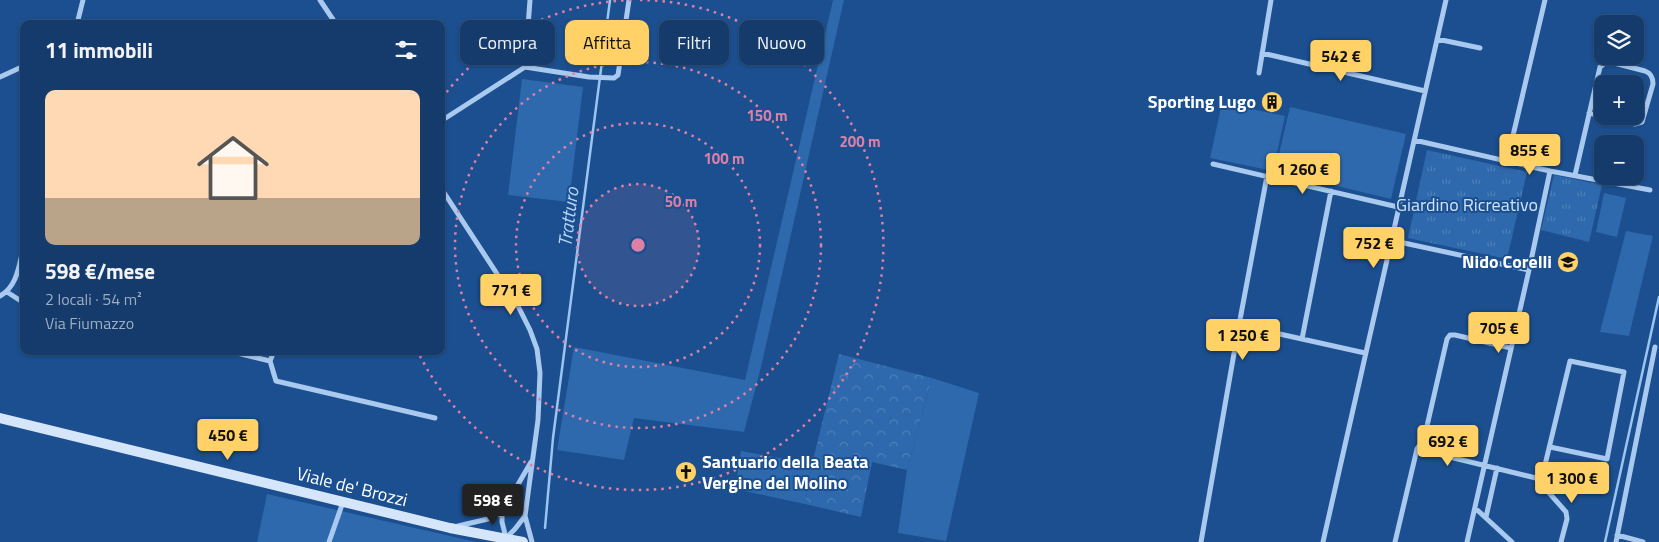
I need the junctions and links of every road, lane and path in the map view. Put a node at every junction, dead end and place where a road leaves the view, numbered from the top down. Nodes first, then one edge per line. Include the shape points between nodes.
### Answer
1 (83, 0) edge
2 (320, 0) edge
3 (530, 0) edge
4 (629, 0) edge
5 (1271, 0) edge
6 (1446, 0) edge
7 (1545, 0) edge
8 (78, 20) edge
9 (333, 20) edge
10 (1437, 39) junction
11 (1480, 48) dead end
12 (1262, 53) junction
13 (525, 66) junction
14 (20, 68) edge
15 (1258, 73) dead end
16 (1597, 75) edge
17 (0, 77) edge
18 (1594, 89) edge
19 (1425, 91) junction
20 (1589, 113) junction
21 (1594, 114) edge
22 (445, 118) edge
23 (1644, 119) edge
24 (1414, 140) junction
25 (1508, 161) junction
26 (1213, 164) dead end
27 (1550, 171) junction
28 (1575, 175) junction
29 (1267, 176) junction
30 (1650, 190) dead end
31 (1331, 191) junction
32 (445, 194) edge
33 (1398, 207) junction
34 (1390, 240) junction
35 (20, 262) edge
36 (1529, 270) junction
37 (7, 292) junction
38 (0, 296) edge
39 (20, 300) edge
40 (1239, 325) junction
41 (1302, 339) junction
42 (1655, 347) dead end
43 (1511, 348) junction
44 (1365, 353) junction
45 (245, 355) edge
46 (272, 355) edge
47 (270, 361) junction
48 (0, 418) edge
49 (435, 418) dead end
50 (1550, 448) junction
51 (1417, 449) junction
52 (534, 458) junction
53 (1485, 465) junction
54 (1498, 468) junction
55 (1536, 478) junction
56 (343, 502) junction
57 (1475, 508) junction
58 (502, 512) junction
59 (525, 516) junction
60 (1486, 517) junction
61 (450, 528) junction
62 (1617, 536) junction
63 (506, 538) junction
64 (330, 542) edge
65 (523, 542) edge
66 (532, 542) edge
67 (1201, 542) edge
68 (1323, 542) edge
69 (1395, 542) edge
70 (1467, 542) edge
71 (1512, 542) edge
72 (1561, 542) edge
73 (1616, 542) edge
74 (1643, 542) edge

1 - 8 street
2 - 9 street
3 - 13 street
4 - 13 street via 618,75 614,78
5 - 12 street
6 - 10 street
7 - 25 street
10 - 11 street
10 - 19 street
12 - 15 street
12 - 19 street
13 - 22 street
14 - 17 street
16 - 23 street via 1602,64 1610,62 1650,73 1653,84
18 - 20 street
19 - 24 street
20 - 21 street
20 - 28 street
24 - 25 street
24 - 33 street
25 - 27 street
26 - 29 street
27 - 28 street
27 - 36 street
28 - 30 street
29 - 31 street
29 - 40 street
31 - 33 street
31 - 41 street
32 - 52 street via 518,306 537,350 540,373
33 - 34 street
34 - 36 street
34 - 44 street
35 - 37 street via 16,278
36 - 43 street
37 - 38 street
37 - 39 street
40 - 41 street
40 - 67 street
41 - 44 street
42 - 62 street
43 - 51 street via 1450,335 1424,439
43 - 53 street
44 - 68 street
45 - 47 street
46 - 47 street
47 - 49 street via 276,381
48 - 56 street, Viale de' Brozzi
50 - 50 street via 1570,361 1624,372 1607,459
50 - 55 street via 1544,469
51 - 53 street
51 - 69 street
52 - 58 street
52 - 59 street
53 - 54 street
53 - 57 street
54 - 55 street
54 - 60 street
55 - 72 street via 1566,512
56 - 61 street, Viale de' Brozzi
56 - 64 street
57 - 60 street
57 - 70 street
58 - 61 street via 492,518
58 - 63 street
59 - 63 street
59 - 66 street
60 - 71 street
61 - 63 street, Viale de' Brozzi
62 - 73 street
62 - 74 street
63 - 65 street, Viale de' Brozzi

